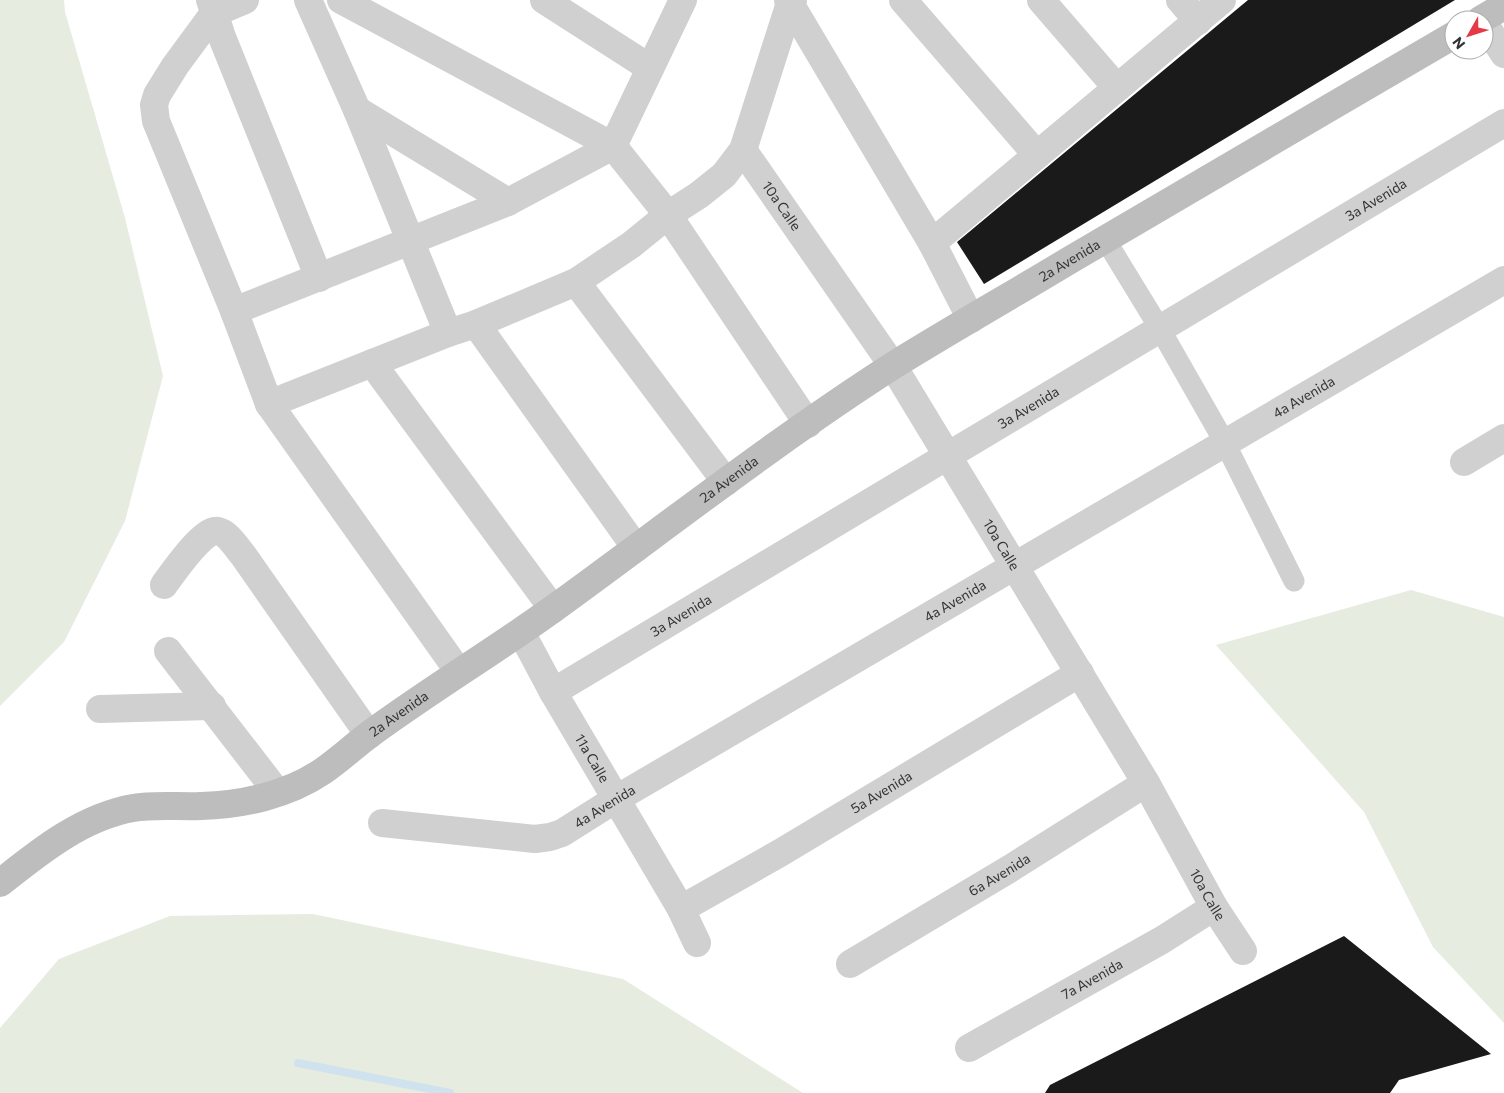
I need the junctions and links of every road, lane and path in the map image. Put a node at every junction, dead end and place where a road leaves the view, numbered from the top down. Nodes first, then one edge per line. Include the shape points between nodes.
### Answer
1 (245, 0) edge
2 (308, 0) edge
3 (341, 0) edge
4 (544, 0) edge
5 (683, 0) edge
6 (903, 0) edge
7 (1041, 0) edge
8 (1180, 0) edge
9 (1222, 0) edge
10 (790, 1) edge
11 (212, 7) edge
12 (1198, 20) junction
13 (1494, 34) edge
14 (1444, 41) edge
15 (1504, 54) edge
16 (650, 68) junction
17 (1117, 88) junction
18 (357, 110) junction
19 (1504, 123) edge
20 (613, 146) junction
21 (743, 150) junction
22 (1037, 155) junction
23 (508, 202) junction
24 (668, 214) junction
25 (1105, 239) junction
26 (410, 242) junction
27 (932, 244) junction
28 (319, 278) junction
29 (1504, 280) edge
30 (576, 282) junction
31 (234, 311) junction
32 (971, 319) junction
33 (476, 324) junction
34 (1160, 329) junction
35 (448, 333) junction
36 (372, 363) junction
37 (894, 366) junction
38 (269, 404) junction
39 (808, 424) junction
40 (1504, 438) edge
41 (1225, 443) junction
42 (949, 456) junction
43 (1464, 462) dead end
44 (726, 482) junction
45 (636, 548) junction
46 (1015, 566) junction
47 (1294, 581) dead end
48 (164, 585) dead end
49 (554, 609) junction
50 (522, 632) junction
51 (168, 650) dead end
52 (459, 672) junction
53 (1080, 673) junction
54 (553, 692) junction
55 (212, 706) junction
56 (100, 709) dead end
57 (369, 735) junction
58 (1146, 783) junction
59 (277, 792) junction
60 (616, 799) junction
61 (382, 823) dead end
62 (0, 883) edge
63 (1214, 908) junction
64 (681, 909) junction
65 (697, 943) dead end
66 (1243, 951) dead end
67 (850, 964) dead end
68 (969, 1048) dead end

1 - 11 street
2 - 18 street
3 - 20 street
4 - 16 street
5 - 16 street
6 - 22 street
7 - 17 street
8 - 12 street
9 - 12 street
10 - 21 street
10 - 27 street
11 - 28 street
11 - 31 street via 157,95 154,105 156,121
12 - 17 street
13 - 15 street
14 - 25 main road, 2a Avenida
16 - 20 street
17 - 22 street
18 - 23 street
18 - 26 street
19 - 34 street, 3a Avenida
20 - 23 street
20 - 24 street
21 - 24 street via 724,175
21 - 37 street, 10a Calle
22 - 27 street
23 - 26 street
24 - 30 street via 631,245
24 - 39 street
25 - 32 main road, 2a Avenida
25 - 34 street
26 - 28 street
26 - 35 street
27 - 32 street
28 - 31 street
29 - 41 street, 4a Avenida
30 - 33 street
30 - 44 street
31 - 38 street
32 - 37 main road, 2a Avenida
33 - 35 street
33 - 45 street
34 - 41 street
34 - 42 street, 3a Avenida
35 - 36 street
36 - 38 street
36 - 49 street
37 - 39 main road, 2a Avenida
37 - 42 street, 10a Calle
38 - 52 street
39 - 44 main road, 2a Avenida
40 - 43 street
41 - 46 street, 4a Avenida
41 - 47 street
42 - 46 street, 10a Calle
42 - 54 street, 3a Avenida
44 - 45 main road, 2a Avenida
45 - 49 main road, 2a Avenida
46 - 53 street, 10a Calle
46 - 60 street, 4a Avenida
48 - 57 street via 190,549 212,531 226,535
49 - 50 main road, 2a Avenida
50 - 52 main road, 2a Avenida
50 - 54 street, 11a Calle
51 - 55 street
52 - 57 main road, 2a Avenida
53 - 58 street, 10a Calle
53 - 64 street, 5a Avenida
54 - 60 street, 11a Calle
55 - 56 street
55 - 59 street
57 - 59 main road, 2a Avenida via 323,771 305,782
58 - 63 street, 10a Calle
58 - 67 street, 6a Avenida
59 - 62 main road, 2a Avenida via 234,804 135,807 112,813 66,835
60 - 61 street, 4a Avenida via 562,833 535,839
60 - 64 street, 11a Calle
63 - 66 street, 10a Calle
63 - 68 street, 7a Avenida
64 - 65 street, 11a Calle

